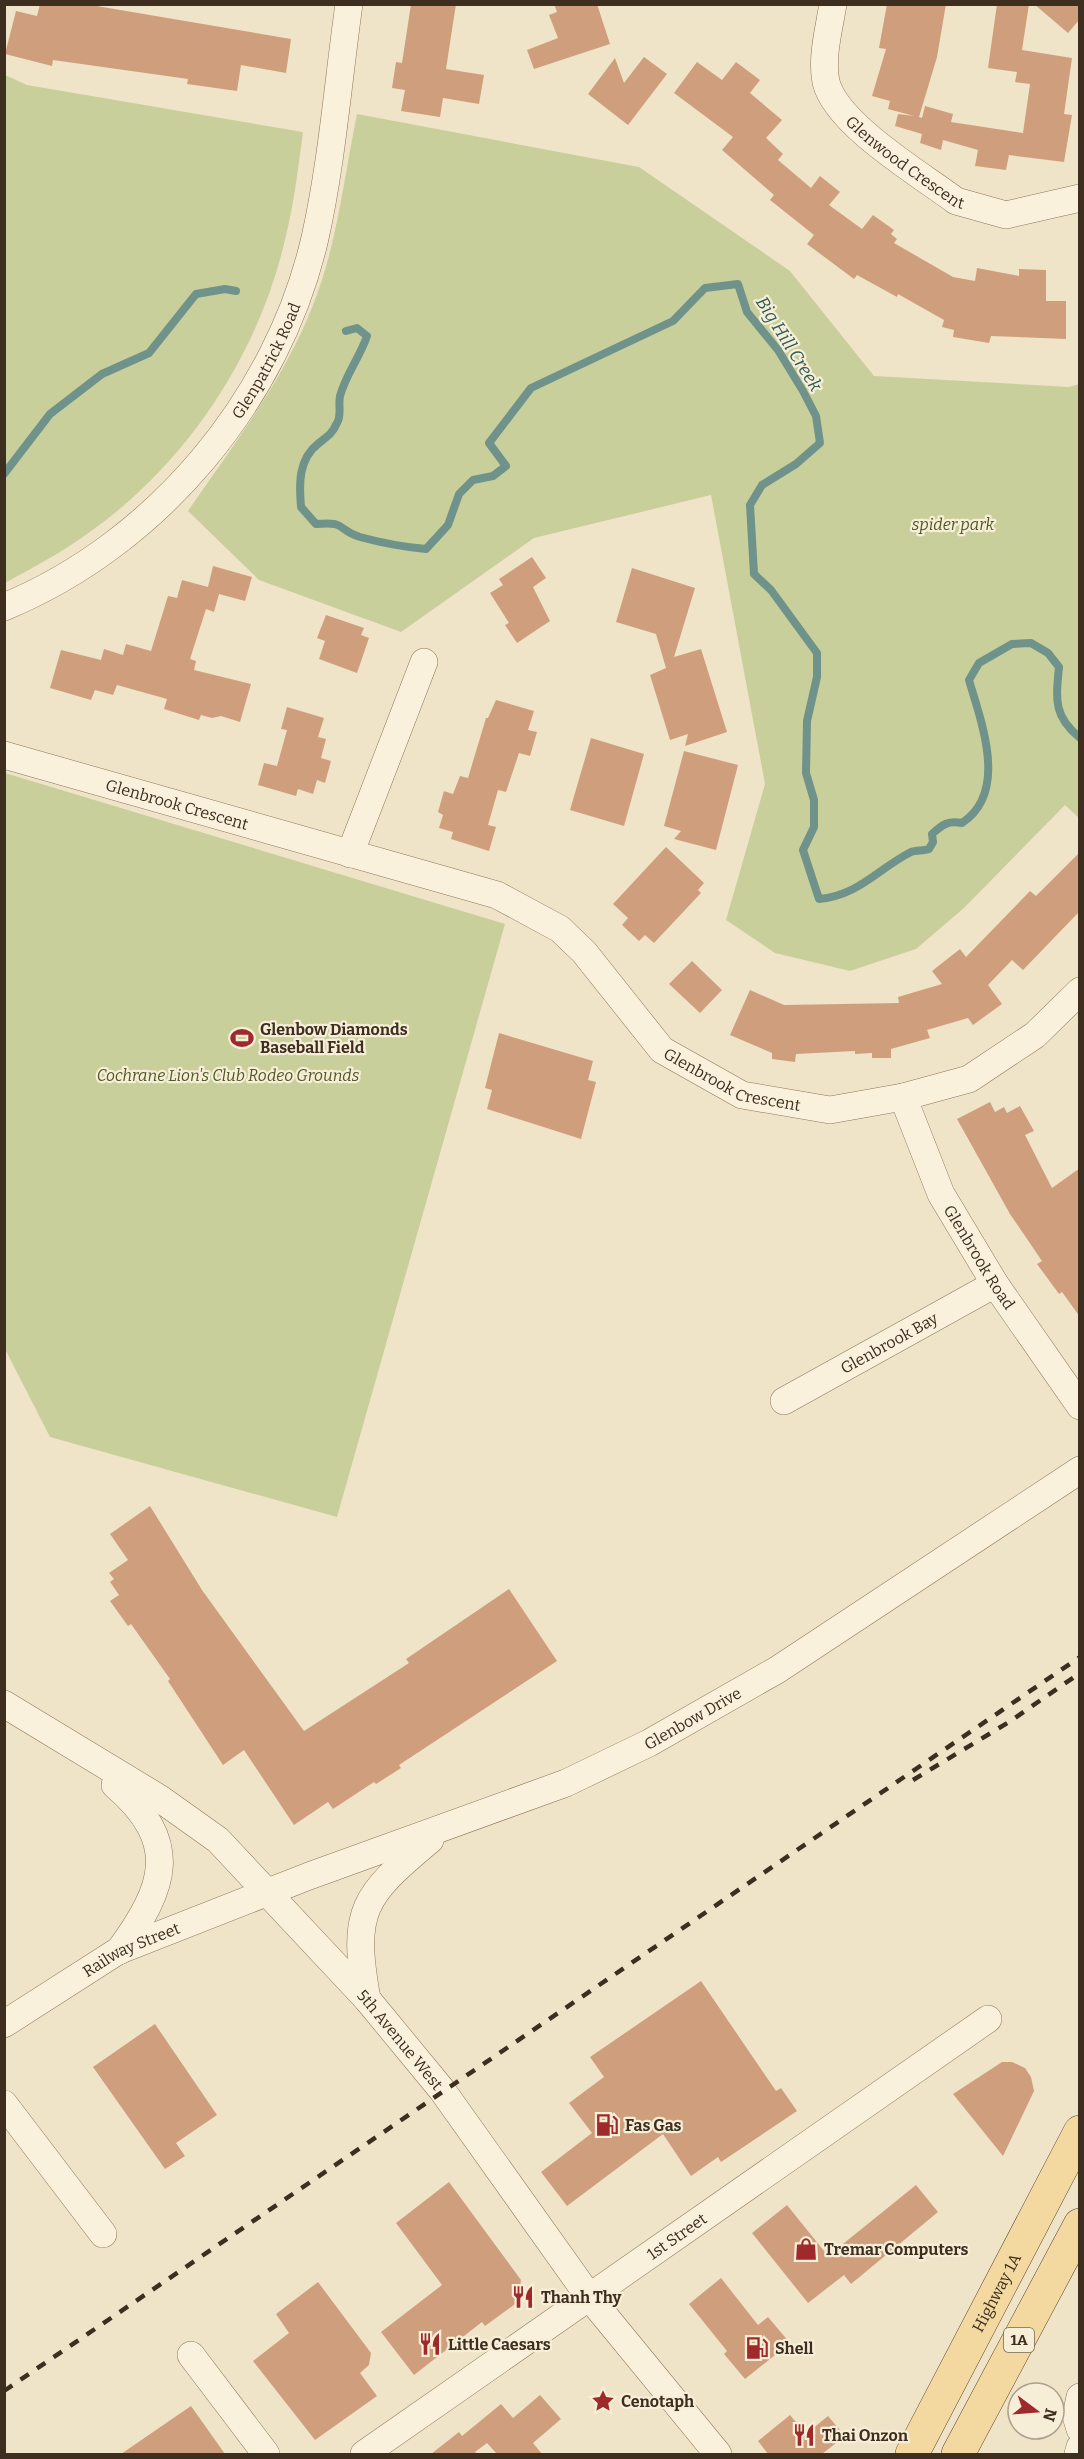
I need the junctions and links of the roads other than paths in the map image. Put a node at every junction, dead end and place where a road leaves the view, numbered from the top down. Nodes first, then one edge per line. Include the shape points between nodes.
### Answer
1 (349, 4) edge
2 (832, 4) edge
3 (1080, 198) edge
4 (4, 608) edge
5 (424, 662) dead end
6 (4, 755) edge
7 (350, 854) junction
8 (1080, 991) edge
9 (903, 1097) junction
10 (995, 1284) junction
11 (784, 1401) dead end
12 (1080, 1406) edge
13 (1080, 1470) edge
14 (4, 1704) edge
15 (74, 1748) junction
16 (446, 1827) junction
17 (268, 1892) junction
18 (118, 1951) junction
19 (367, 1999) junction
20 (988, 2019) dead end
21 (4, 2024) edge
22 (4, 2104) edge
23 (1080, 2132) edge
24 (1080, 2225) edge
25 (103, 2234) dead end
26 (590, 2298) junction
27 (191, 2355) dead end
28 (942, 2396) junction
29 (1080, 2397) edge
30 (1080, 2429) edge
31 (1080, 2447) edge
32 (266, 2454) edge
33 (364, 2454) edge
34 (718, 2454) edge
35 (890, 2454) edge
36 (912, 2454) edge
37 (958, 2454) edge
38 (1078, 2454) edge

1 - 4 street, Glenpatrick Road via 315,238 290,315 259,377 211,450 133,529 66,578
2 - 3 street, Glenwood Crescent via 826,80 837,106 859,128 956,201 974,208 1006,214
5 - 7 street
6 - 7 street, Glenbrook Crescent
7 - 9 street, Glenbrook Crescent via 497,895 560,929 584,952 662,1050 742,1095 830,1110
8 - 9 street, Glenbrook Crescent via 1035,1035 969,1078
9 - 10 street, Glenbrook Road via 941,1194
10 - 11 street, Glenbrook Bay
10 - 12 street, Glenbrook Road
13 - 16 street, Glenbow Drive via 726,1700 566,1783
14 - 15 street, 5th Avenue West
15 - 17 street, 5th Avenue West via 159,1798 218,1840
15 - 18 street via 147,1816 157,1837 160,1862 156,1886 143,1918
16 - 17 street, Glenbow Drive
16 - 19 street via 386,1876 373,1893 363,1917 360,1943
17 - 18 street, Railway Street
17 - 19 street, 5th Avenue West
18 - 21 street, Railway Street
19 - 26 street, 5th Avenue West via 442,2090
20 - 26 street, 1st Street
22 - 25 street
23 - 28 main road, Highway 1A / 1A
24 - 37 main road, 1A
26 - 33 street, 1st Street
26 - 34 street, 5th Avenue West
27 - 32 street
28 - 35 main road
28 - 36 main road, Highway 1A / 1A
29 - 30 street via 1076,2416
31 - 38 street

